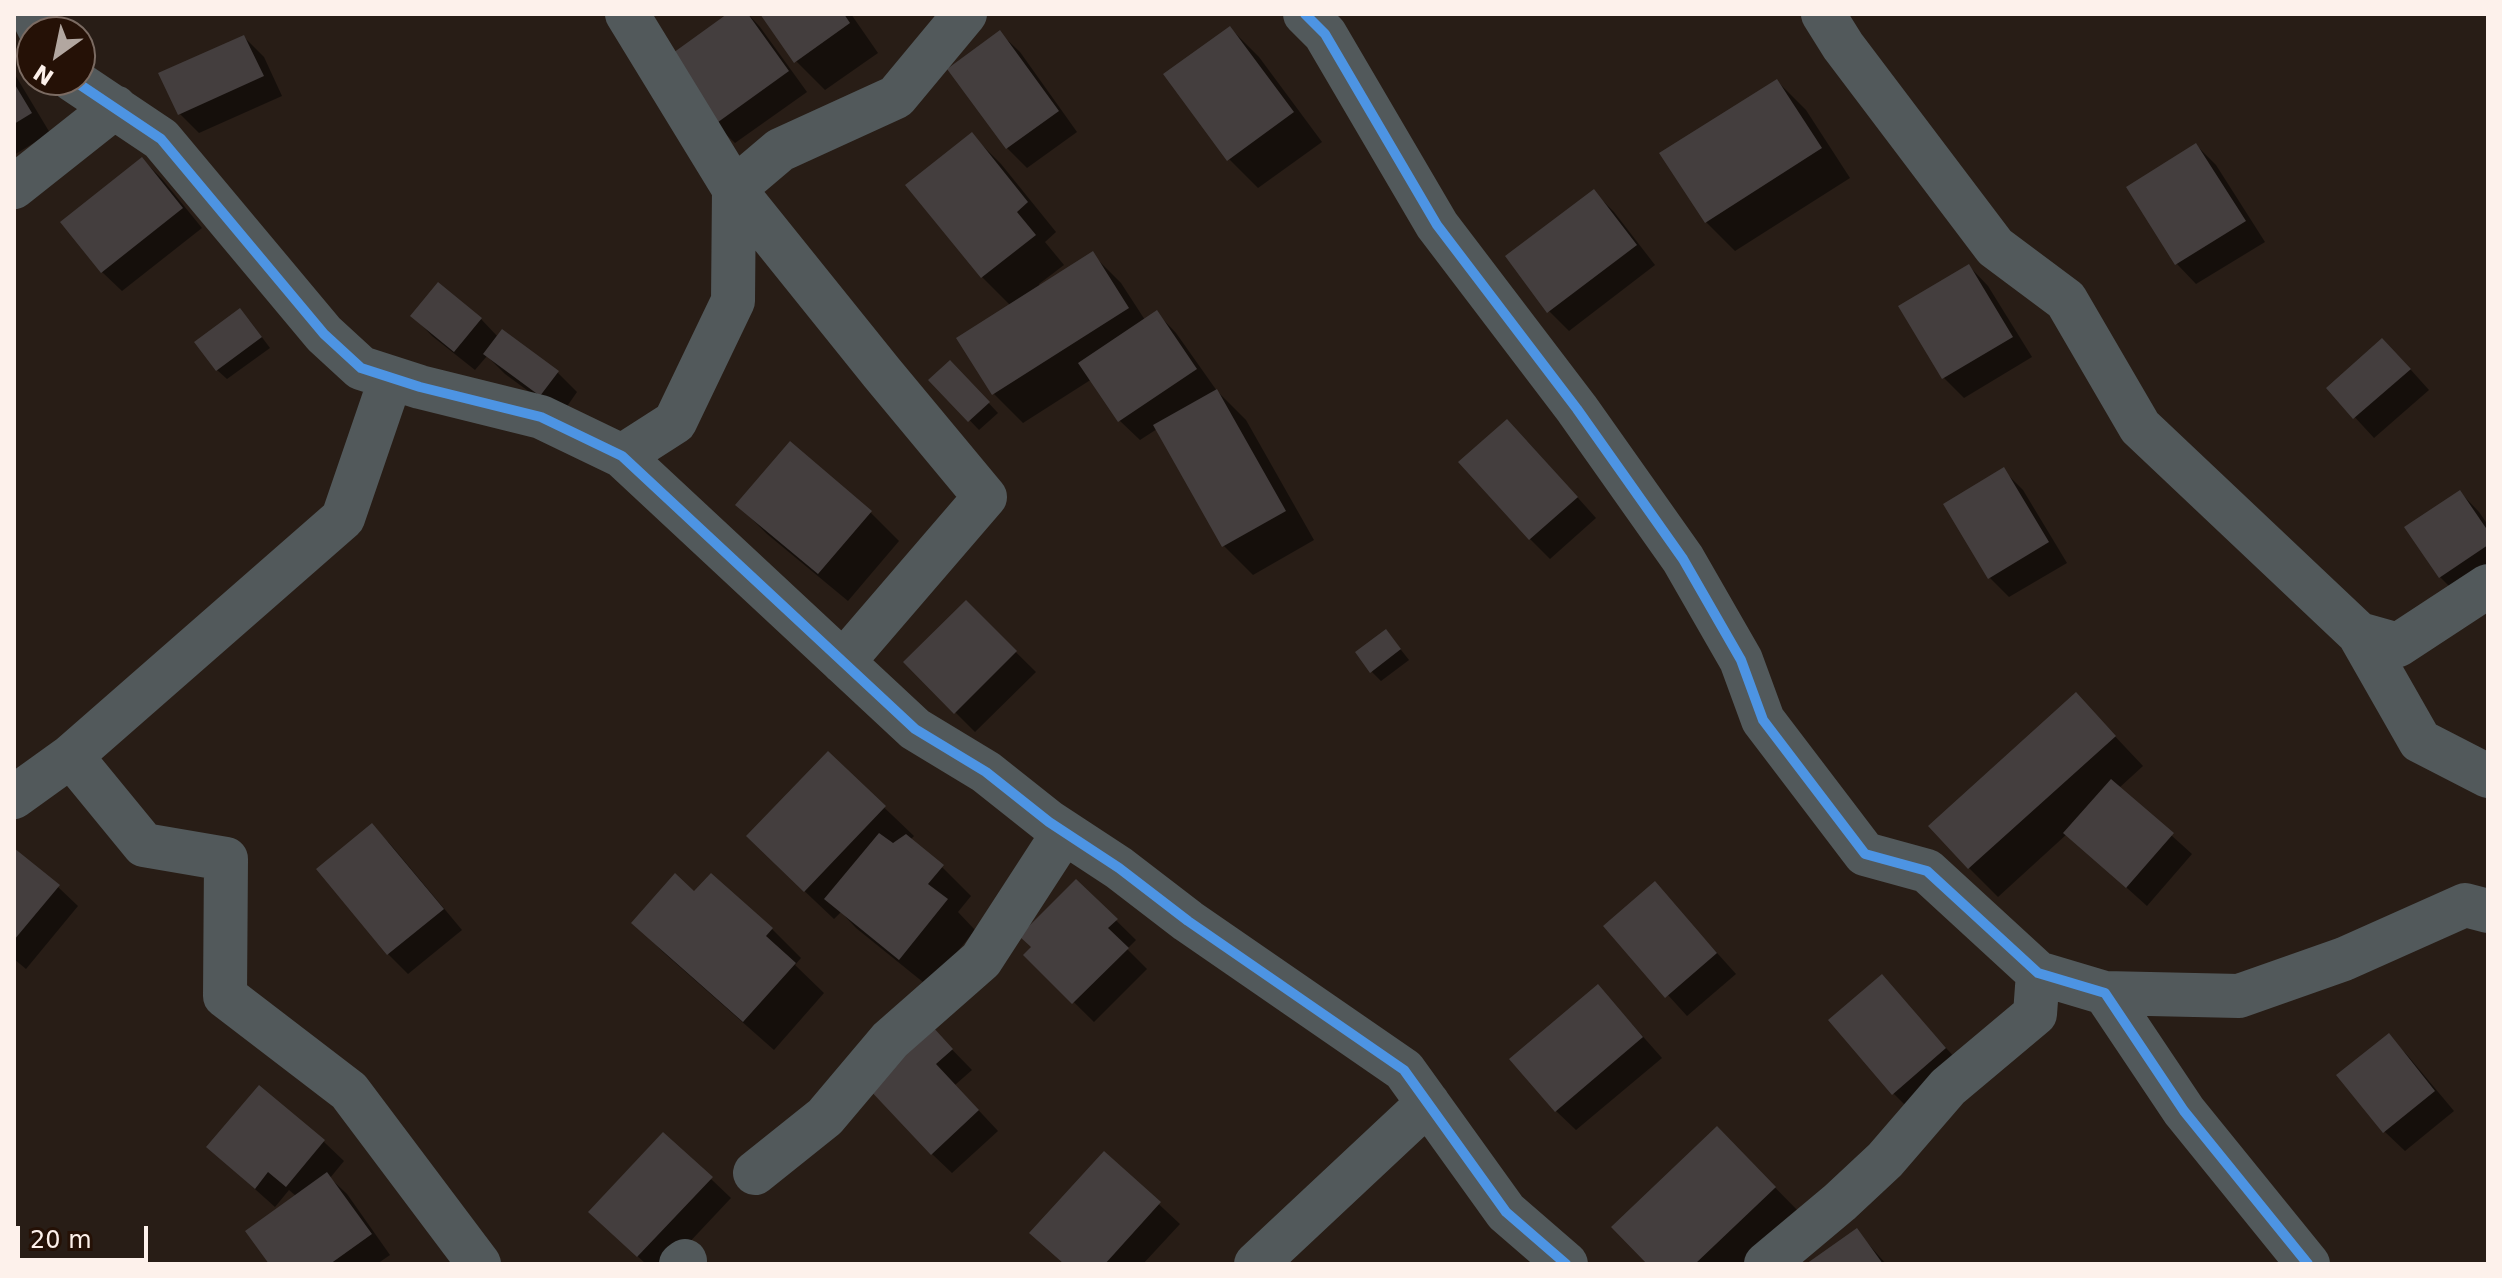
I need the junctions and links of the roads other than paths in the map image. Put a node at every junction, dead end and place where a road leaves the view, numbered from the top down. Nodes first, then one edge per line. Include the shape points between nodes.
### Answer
1 (627, 14) edge
2 (965, 14) edge
3 (1305, 14) edge
4 (1823, 14) edge
5 (96, 95) edge
6 (115, 107) junction
7 (14, 187) edge
8 (734, 189) junction
9 (391, 378) junction
10 (622, 456) junction
11 (2488, 586) edge
12 (2359, 634) junction
13 (843, 662) junction
14 (71, 756) junction
15 (2488, 776) edge
16 (14, 797) edge
17 (1064, 832) junction
18 (2488, 911) edge
19 (2038, 973) junction
20 (2105, 993) junction
21 (1428, 1103) junction
22 (755, 1173) dead end
23 (479, 1264) edge
24 (1256, 1264) edge
25 (1566, 1264) edge
26 (1766, 1264) edge
27 (2308, 1264) edge

1 - 8 street
2 - 8 street via 896,97 780,150
3 - 19 street via 1325,34 1437,225 1683,559 1741,660 1763,720 1837,818 1865,854 1927,871
4 - 12 street via 1995,247 2066,300 2140,427
5 - 6 street
6 - 7 street
6 - 9 street via 161,139 324,334 361,368
8 - 10 street via 733,301 675,422
8 - 13 street via 985,497
9 - 10 street via 541,417
9 - 14 street via 343,518
10 - 13 street
11 - 12 street via 2398,645
12 - 15 street via 2420,741
13 - 17 street via 915,729 986,772
14 - 16 street
14 - 23 street via 144,845 226,859 225,996 349,1091
17 - 21 street via 1404,1070
17 - 22 street via 981,960 890,1040 825,1117
18 - 20 street via 2465,905 2344,959 2239,996
19 - 20 street
19 - 26 street via 2035,1014 1948,1087 1885,1160
20 - 27 street via 2184,1111
21 - 24 street
21 - 25 street via 1506,1212

